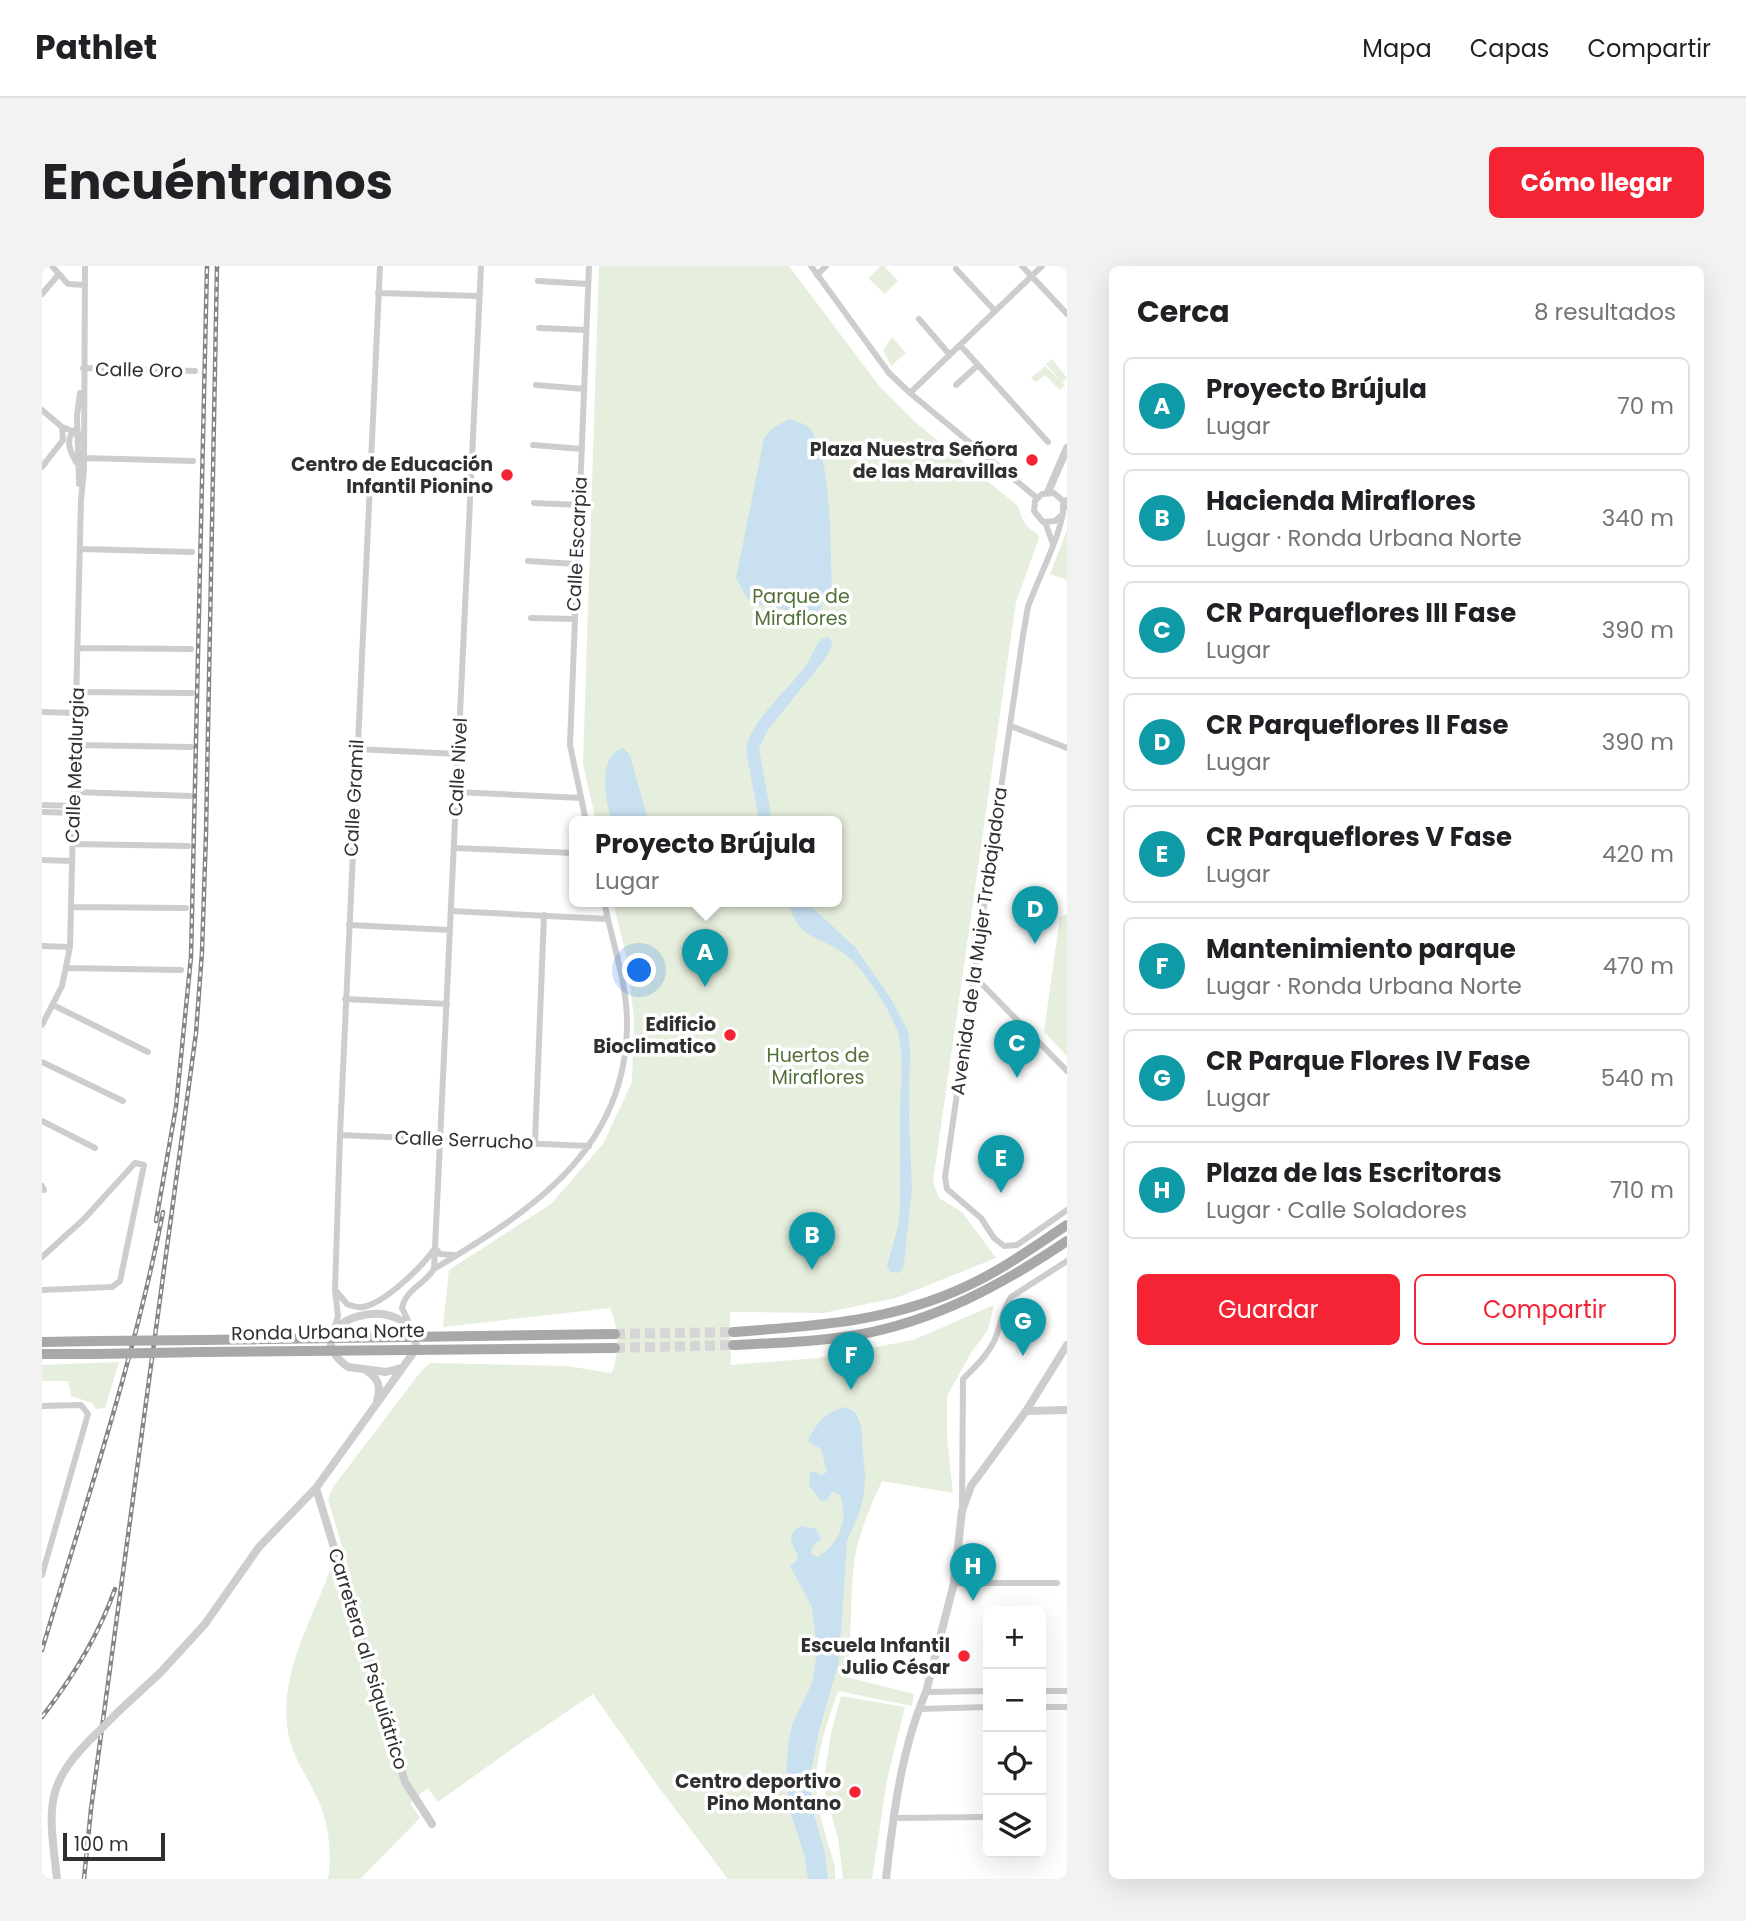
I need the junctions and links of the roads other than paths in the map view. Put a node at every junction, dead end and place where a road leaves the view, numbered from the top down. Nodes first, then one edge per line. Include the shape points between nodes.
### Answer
1 (52, 266) edge
2 (85, 266) edge
3 (380, 266) edge
4 (481, 266) edge
5 (589, 266) edge
6 (811, 266) edge
7 (826, 266) edge
8 (1022, 266) edge
9 (1042, 266) edge
10 (956, 269) dead end
11 (59, 274) junction
12 (817, 275) junction
13 (1032, 276) junction
14 (538, 281) dead end
15 (588, 284) junction
16 (85, 285) junction
17 (378, 293) junction
18 (42, 295) edge
19 (479, 296) junction
20 (995, 311) junction
21 (1067, 314) edge
22 (919, 319) dead end
23 (539, 328) dead end
24 (586, 330) junction
25 (960, 345) junction
26 (950, 355) junction
27 (978, 365) junction
28 (83, 368) junction
29 (195, 371) dead end
30 (536, 385) dead end
31 (956, 385) dead end
32 (584, 389) junction
33 (910, 393) junction
34 (42, 410) edge
35 (77, 419) junction
36 (62, 427) junction
37 (76, 430) junction
38 (1048, 442) dead end
39 (533, 445) dead end
40 (1067, 448) edge
41 (582, 449) junction
42 (69, 450) junction
43 (56, 451) junction
44 (84, 458) junction
45 (193, 461) dead end
46 (42, 467) edge
47 (78, 468) junction
48 (1048, 492) junction
49 (1037, 498) junction
50 (81, 500) junction
51 (534, 503) dead end
52 (579, 505) junction
53 (1065, 507) edge
54 (1045, 522) junction
55 (1053, 544) junction
56 (80, 549) junction
57 (192, 552) dead end
58 (528, 561) dead end
59 (576, 564) junction
60 (531, 618) dead end
61 (574, 620) junction
62 (78, 648) junction
63 (191, 649) dead end
64 (77, 692) junction
65 (191, 693) dead end
66 (42, 712) edge
67 (76, 713) junction
68 (1011, 726) junction
69 (76, 745) junction
70 (191, 747) dead end
71 (1067, 748) edge
72 (356, 750) junction
73 (458, 754) junction
74 (75, 792) junction
75 (456, 792) junction
76 (190, 796) dead end
77 (581, 798) junction
78 (42, 806) edge
79 (74, 810) junction
80 (42, 812) edge
81 (585, 816) edge
82 (73, 844) junction
83 (188, 846) dead end
84 (454, 848) junction
85 (569, 853) edge
86 (42, 860) edge
87 (72, 861) junction
88 (71, 907) junction
89 (605, 907) edge
90 (186, 908) dead end
91 (451, 911) junction
92 (544, 915) junction
93 (607, 919) junction
94 (349, 925) junction
95 (450, 930) junction
96 (42, 946) edge
97 (70, 947) junction
98 (67, 968) junction
99 (181, 970) dead end
100 (974, 975) junction
101 (345, 999) junction
102 (447, 1004) junction
103 (53, 1005) junction
104 (44, 1016) edge
105 (42, 1025) edge
106 (148, 1052) dead end
107 (42, 1062) edge
108 (1067, 1071) edge
109 (123, 1101) dead end
110 (42, 1121) edge
111 (340, 1135) junction
112 (440, 1138) junction
113 (535, 1143) junction
114 (589, 1146) junction
115 (95, 1148) dead end
116 (1067, 1210) edge
117 (1067, 1225) edge
118 (1067, 1241) edge
119 (435, 1248) junction
120 (457, 1255) junction
121 (42, 1257) edge
122 (1067, 1261) edge
123 (434, 1269) junction
124 (42, 1290) edge
125 (335, 1290) junction
126 (410, 1325) junction
127 (733, 1332) tunnel mouth
128 (332, 1334) junction
129 (615, 1334) tunnel mouth
130 (416, 1336) junction
131 (42, 1342) edge
132 (733, 1345) tunnel mouth
133 (1067, 1345) edge
134 (615, 1348) tunnel mouth
135 (416, 1349) junction
136 (332, 1350) junction
137 (42, 1354) edge
138 (401, 1368) junction
139 (367, 1371) junction
140 (42, 1406) edge
141 (1065, 1409) edge
142 (374, 1410) junction
143 (1026, 1411) junction
144 (316, 1488) junction
145 (962, 1511) junction
146 (42, 1575) edge
147 (954, 1583) junction
148 (1057, 1583) dead end
149 (983, 1691) edge
150 (1046, 1691) edge
151 (1067, 1691) edge
152 (926, 1692) junction
153 (983, 1707) edge
154 (1046, 1707) edge
155 (1067, 1707) edge
156 (919, 1709) junction
157 (983, 1817) edge
158 (895, 1818) junction
159 (432, 1825) dead end
160 (57, 1879) edge
161 (886, 1879) edge

1 - 11 street
2 - 16 street, Calle Metalurgia
3 - 17 street, Calle Gramil
4 - 19 street, Calle Nivel
5 - 15 street, Calle Escarpia
6 - 12 street
7 - 12 street
8 - 13 street
9 - 13 street
10 - 20 street
11 - 16 street via 68,284
11 - 18 street
12 - 33 street via 889,373
13 - 20 street
13 - 21 street
14 - 15 street
15 - 24 street, Calle Escarpia
16 - 28 street, Calle Metalurgia
17 - 19 street
17 - 72 street, Calle Gramil
19 - 73 street, Calle Nivel
20 - 25 street
22 - 26 street
23 - 24 street
24 - 32 street, Calle Escarpia
25 - 26 street
25 - 27 street
26 - 33 street
27 - 31 street
27 - 38 street
28 - 29 street, Calle Oro
28 - 35 street, Calle Metalurgia
28 - 44 street, Calle Metalurgia
30 - 32 street
32 - 41 street, Calle Escarpia
33 - 49 street
34 - 36 street
35 - 36 street
35 - 37 street, Calle Metalurgia
36 - 37 street
36 - 43 street via 63,440
37 - 42 street
37 - 44 street
37 - 47 street, Calle Metalurgia
39 - 41 street
40 - 48 street
41 - 52 street, Calle Escarpia
42 - 43 street
42 - 47 street
43 - 46 street
44 - 45 street
44 - 50 street, Calle Metalurgia
47 - 50 street, Calle Metalurgia
48 - 49 street
48 - 53 street via 1059,496
49 - 54 street via 1034,511
50 - 56 street, Calle Metalurgia
51 - 52 street
52 - 59 street, Calle Escarpia
53 - 54 street via 1055,521
53 - 55 street, Avenida de la Mujer Trabajadora
54 - 55 street
55 - 68 street, Avenida de la Mujer Trabajadora via 1028,607
56 - 57 street
56 - 62 street, Calle Metalurgia
58 - 59 street
59 - 61 street, Calle Escarpia
60 - 61 street
61 - 77 street, Calle Escarpia via 570,745
62 - 63 street
62 - 64 street, Calle Metalurgia
64 - 65 street
64 - 67 street, Calle Metalurgia
66 - 67 street
67 - 69 street, Calle Metalurgia
68 - 71 street
68 - 100 street, Avenida de la Mujer Trabajadora
69 - 70 street
69 - 74 street, Calle Metalurgia
72 - 73 street
72 - 94 street, Calle Gramil
73 - 75 street, Calle Nivel
74 - 76 street
74 - 79 street, Calle Metalurgia
75 - 77 street
75 - 84 street, Calle Nivel
77 - 81 street, Calle Escarpia
78 - 79 street
79 - 80 street
79 - 82 street, Calle Metalurgia
82 - 83 street
82 - 87 street, Calle Metalurgia
84 - 85 street
84 - 91 street, Calle Nivel
86 - 87 street
87 - 88 street, Calle Metalurgia
88 - 90 street
88 - 97 street, Calle Metalurgia
89 - 93 street
91 - 92 street
91 - 95 street, Calle Nivel
92 - 93 street
92 - 113 street
93 - 114 street via 627,1026 623,1065 611,1104
94 - 95 street
94 - 101 street, Calle Gramil
95 - 102 street, Calle Nivel
96 - 97 street
97 - 98 street, Calle Metalurgia
98 - 99 street
98 - 103 street, Calle Metalurgia
100 - 108 street
100 - 116 street, Avenida de la Mujer Trabajadora via 947,1189 1004,1245 1017,1245
101 - 102 street
101 - 111 street, Calle Gramil
102 - 112 street, Calle Nivel
103 - 104 street, Calle Metalurgia
103 - 106 street
104 - 105 street, Calle Metalurgia
107 - 109 street
110 - 115 street
111 - 112 street, Calle Serrucho
111 - 125 street, Calle Gramil
112 - 113 street, Calle Serrucho
112 - 119 street, Calle Nivel
113 - 114 street, Calle Serrucho
114 - 120 street via 544,1195
117 - 127 main road via 967,1286 910,1308 860,1321
118 - 132 main road via 975,1297 913,1321 855,1335
119 - 120 street via 440,1254
119 - 123 street, Calle Nivel
119 - 125 street via 412,1275 371,1304 346,1304
120 - 123 street
121 - 124 street via 135,1163 144,1165 120,1281 113,1287
122 - 145 street via 1012,1297 985,1357 963,1379
123 - 126 street via 411,1291 402,1308
125 - 128 street, Calle Gramil via 338,1316
126 - 128 street via 400,1318 373,1315 350,1318
126 - 130 street
128 - 130 main road, Ronda Urbana Norte
128 - 131 main road, Ronda Urbana Norte, bridge
128 - 136 street
129 - 130 main road, Ronda Urbana Norte
130 - 135 street
133 - 143 street
134 - 135 main road, Ronda Urbana Norte
135 - 136 main road, Ronda Urbana Norte
135 - 138 street
136 - 137 main road, Ronda Urbana Norte, bridge
136 - 139 street via 348,1367
138 - 139 street
138 - 142 street
139 - 142 street via 379,1387
140 - 146 street via 80,1405 88,1413
141 - 143 street
142 - 144 street
143 - 145 street via 971,1486
144 - 159 street, Carretera al Psiquiátrico via 405,1782
144 - 160 street, bridge via 259,1547 183,1650 64,1768 54,1790 51,1820
145 - 147 street
147 - 148 street
147 - 152 street
149 - 152 street
150 - 151 street
152 - 156 street
153 - 156 street
154 - 155 street
156 - 158 street
157 - 158 street
158 - 161 street

